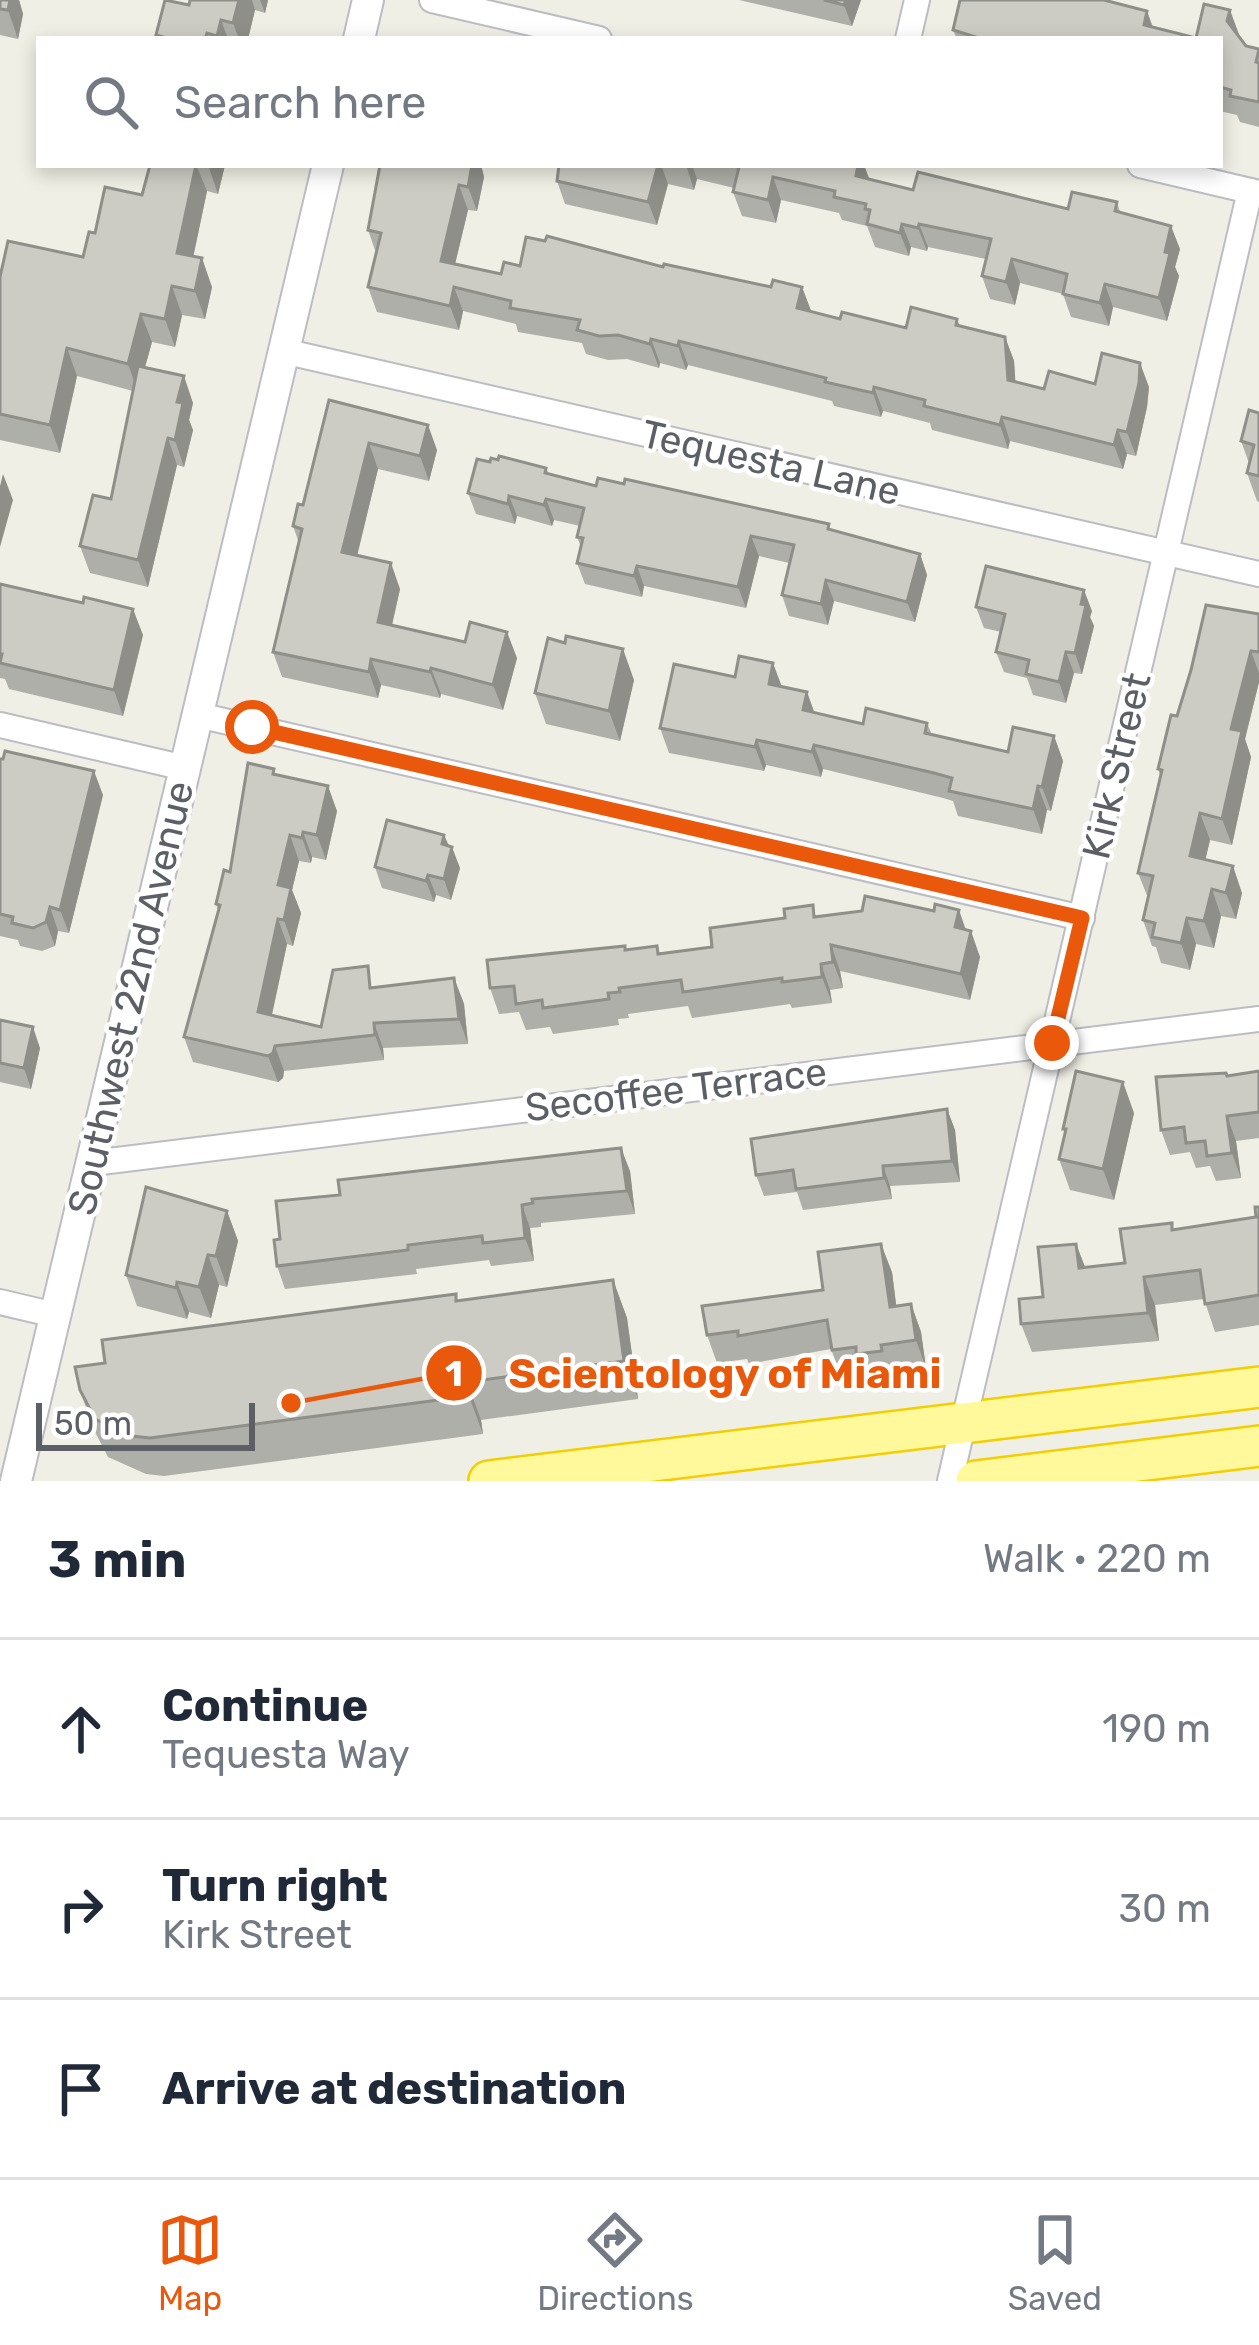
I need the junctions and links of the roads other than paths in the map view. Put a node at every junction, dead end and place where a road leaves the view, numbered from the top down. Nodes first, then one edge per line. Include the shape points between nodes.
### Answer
1 (368, 0) edge
2 (432, 0) edge
3 (917, 0) edge
4 (360, 36) edge
5 (586, 36) edge
6 (909, 36) edge
7 (327, 168) edge
8 (1153, 168) edge
9 (1255, 192) edge
10 (283, 351) junction
11 (1166, 553) junction
12 (1259, 574) edge
13 (198, 715) junction
14 (0, 724) edge
15 (185, 768) junction
16 (1082, 918) junction
17 (1259, 1019) edge
18 (1052, 1043) junction
19 (93, 1163) junction
20 (0, 1302) edge
21 (55, 1315) junction
22 (1259, 1387) edge
23 (963, 1423) junction
24 (1259, 1446) edge
25 (16, 1481) edge
26 (489, 1481) edge
27 (950, 1481) edge
28 (976, 1481) edge

1 - 4 street
2 - 5 street
3 - 6 street
7 - 10 street, Southwest 22nd Avenue
8 - 9 street
9 - 11 street, Kirk Street
10 - 11 street, Tequesta Lane
10 - 13 street, Southwest 22nd Avenue
11 - 12 street, Tequesta Lane
11 - 16 street, Kirk Street
13 - 15 street, Southwest 22nd Avenue
13 - 16 street
14 - 15 street
15 - 19 street, Southwest 22nd Avenue
16 - 18 street, Kirk Street
17 - 18 street, Secoffee Terrace
18 - 19 street, Secoffee Terrace
18 - 23 street, Kirk Street
19 - 21 street, Southwest 22nd Avenue
20 - 21 street
21 - 25 street, Southwest 22nd Avenue
22 - 23 highway
23 - 26 highway
23 - 27 street, Kirk Street
24 - 28 highway

